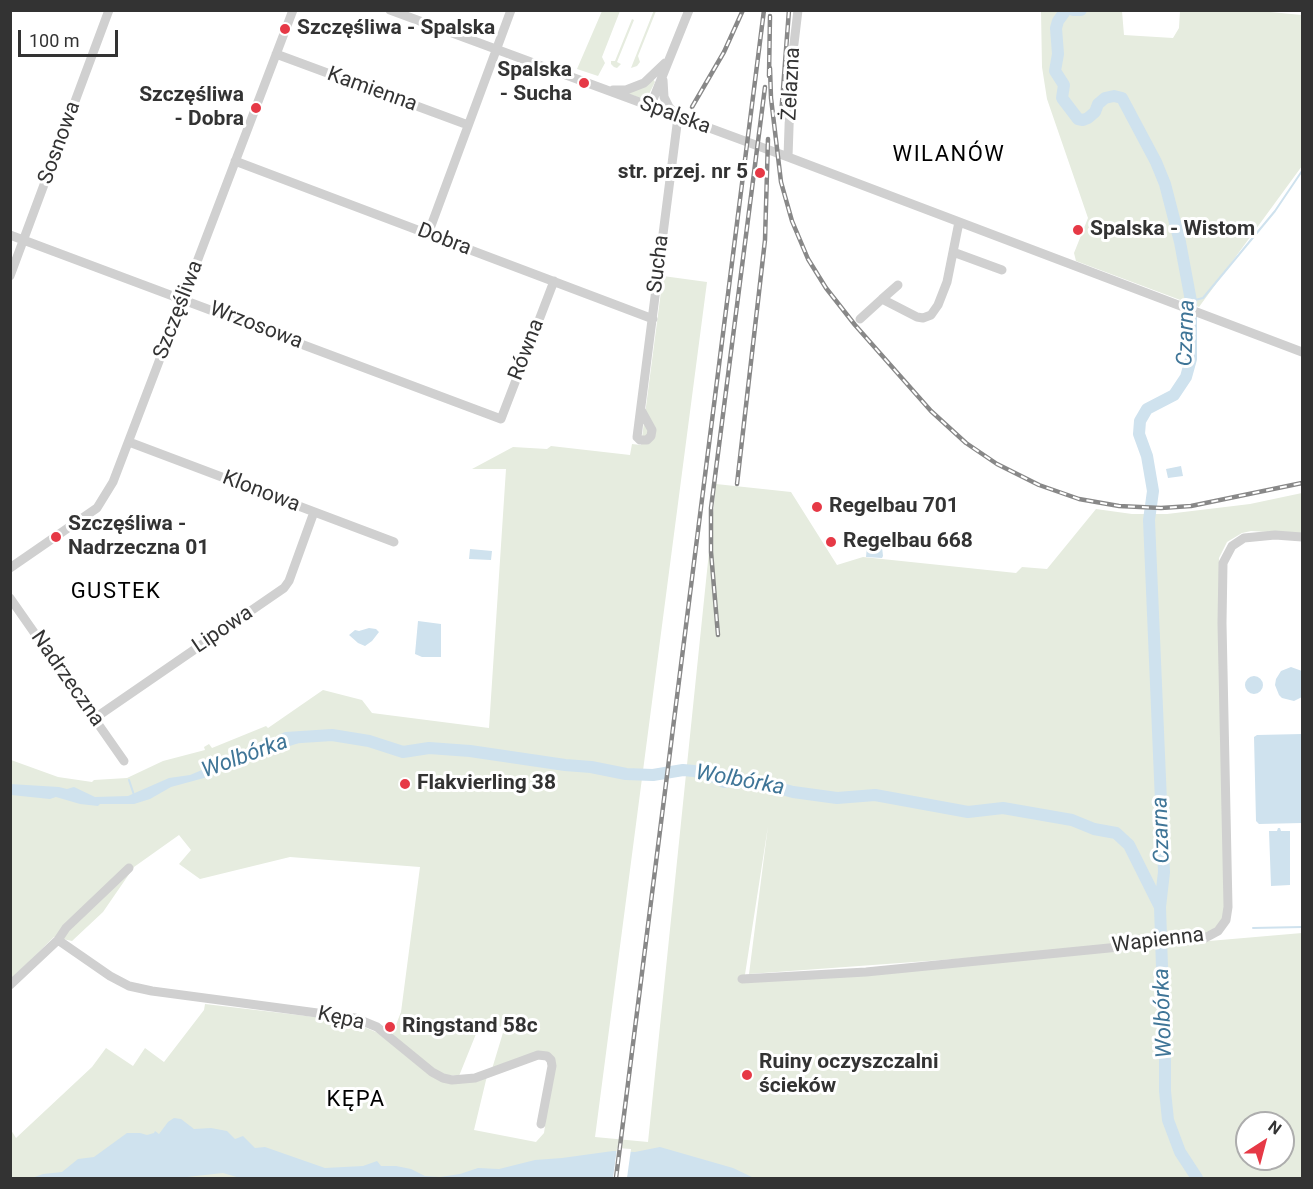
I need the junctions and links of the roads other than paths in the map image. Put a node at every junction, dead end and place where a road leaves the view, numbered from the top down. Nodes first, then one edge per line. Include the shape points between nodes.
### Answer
1 (109, 10) edge
2 (292, 10) edge
3 (390, 10) edge
4 (512, 10) edge
5 (689, 10) edge
6 (798, 10) edge
7 (497, 50) junction
8 (276, 54) junction
9 (670, 57) junction
10 (663, 74) junction
11 (605, 90) junction
12 (650, 107) junction
13 (678, 117) junction
14 (468, 125) junction
15 (788, 157) junction
16 (235, 161) junction
17 (959, 222) junction
18 (428, 234) junction
19 (10, 235) edge
20 (24, 240) junction
21 (953, 252) junction
22 (1002, 270) dead end
23 (10, 276) edge
24 (554, 281) junction
25 (898, 285) dead end
26 (183, 298) junction
27 (882, 298) junction
28 (652, 319) junction
29 (860, 319) dead end
30 (1302, 352) edge
31 (641, 410) dead end
32 (501, 419) joint
33 (129, 442) junction
34 (314, 512) junction
35 (1302, 537) edge
36 (394, 542) dead end
37 (10, 568) edge
38 (10, 598) edge
39 (95, 718) junction
40 (124, 760) dead end
41 (129, 867) dead end
42 (58, 940) junction
43 (742, 979) dead end
44 (10, 985) edge
45 (541, 1124) dead end

1 - 20 street, Sosnowa
2 - 8 street, Szczęśliwa
3 - 7 street, Spalska
4 - 7 street
5 - 9 street
6 - 15 street, Żelazna
7 - 11 street, Spalska
7 - 14 street
8 - 14 street, Kamienna
8 - 16 street, Szczęśliwa
9 - 10 street
9 - 11 street via 644,83 626,90
10 - 12 street
10 - 13 street via 664,97
11 - 12 street, Spalska
12 - 13 street, Spalska
13 - 15 street, Spalska
13 - 28 street, Sucha
14 - 18 street
15 - 17 street, Spalska
16 - 18 street, Dobra
16 - 26 street, Szczęśliwa
17 - 21 street
17 - 30 street, Spalska
18 - 24 street, Dobra
19 - 20 street, Wrzosowa
20 - 23 street, Sosnowa
20 - 26 street, Wrzosowa
21 - 22 street
21 - 27 street via 947,282 931,315 917,318
24 - 28 street, Dobra
24 - 32 street, Równa
25 - 27 street
26 - 32 street, Wrzosowa
26 - 33 street, Szczęśliwa
27 - 29 street
28 - 31 street, Sucha
33 - 34 street, Klonowa
33 - 37 street, Szczęśliwa via 113,482 97,508
34 - 36 street, Klonowa
34 - 39 street, Lipowa via 284,588
35 - 43 street, Wapienna via 1244,538 1232,546 1222,563 1228,907 1226,920 1218,931 1205,938 1134,946 866,972
38 - 39 street, Nadrzeczna
39 - 40 street, Nadrzeczna
41 - 42 street
42 - 44 street
42 - 45 street, Kępa via 129,986 355,1018 377,1027 443,1078 475,1078 543,1054 552,1066

